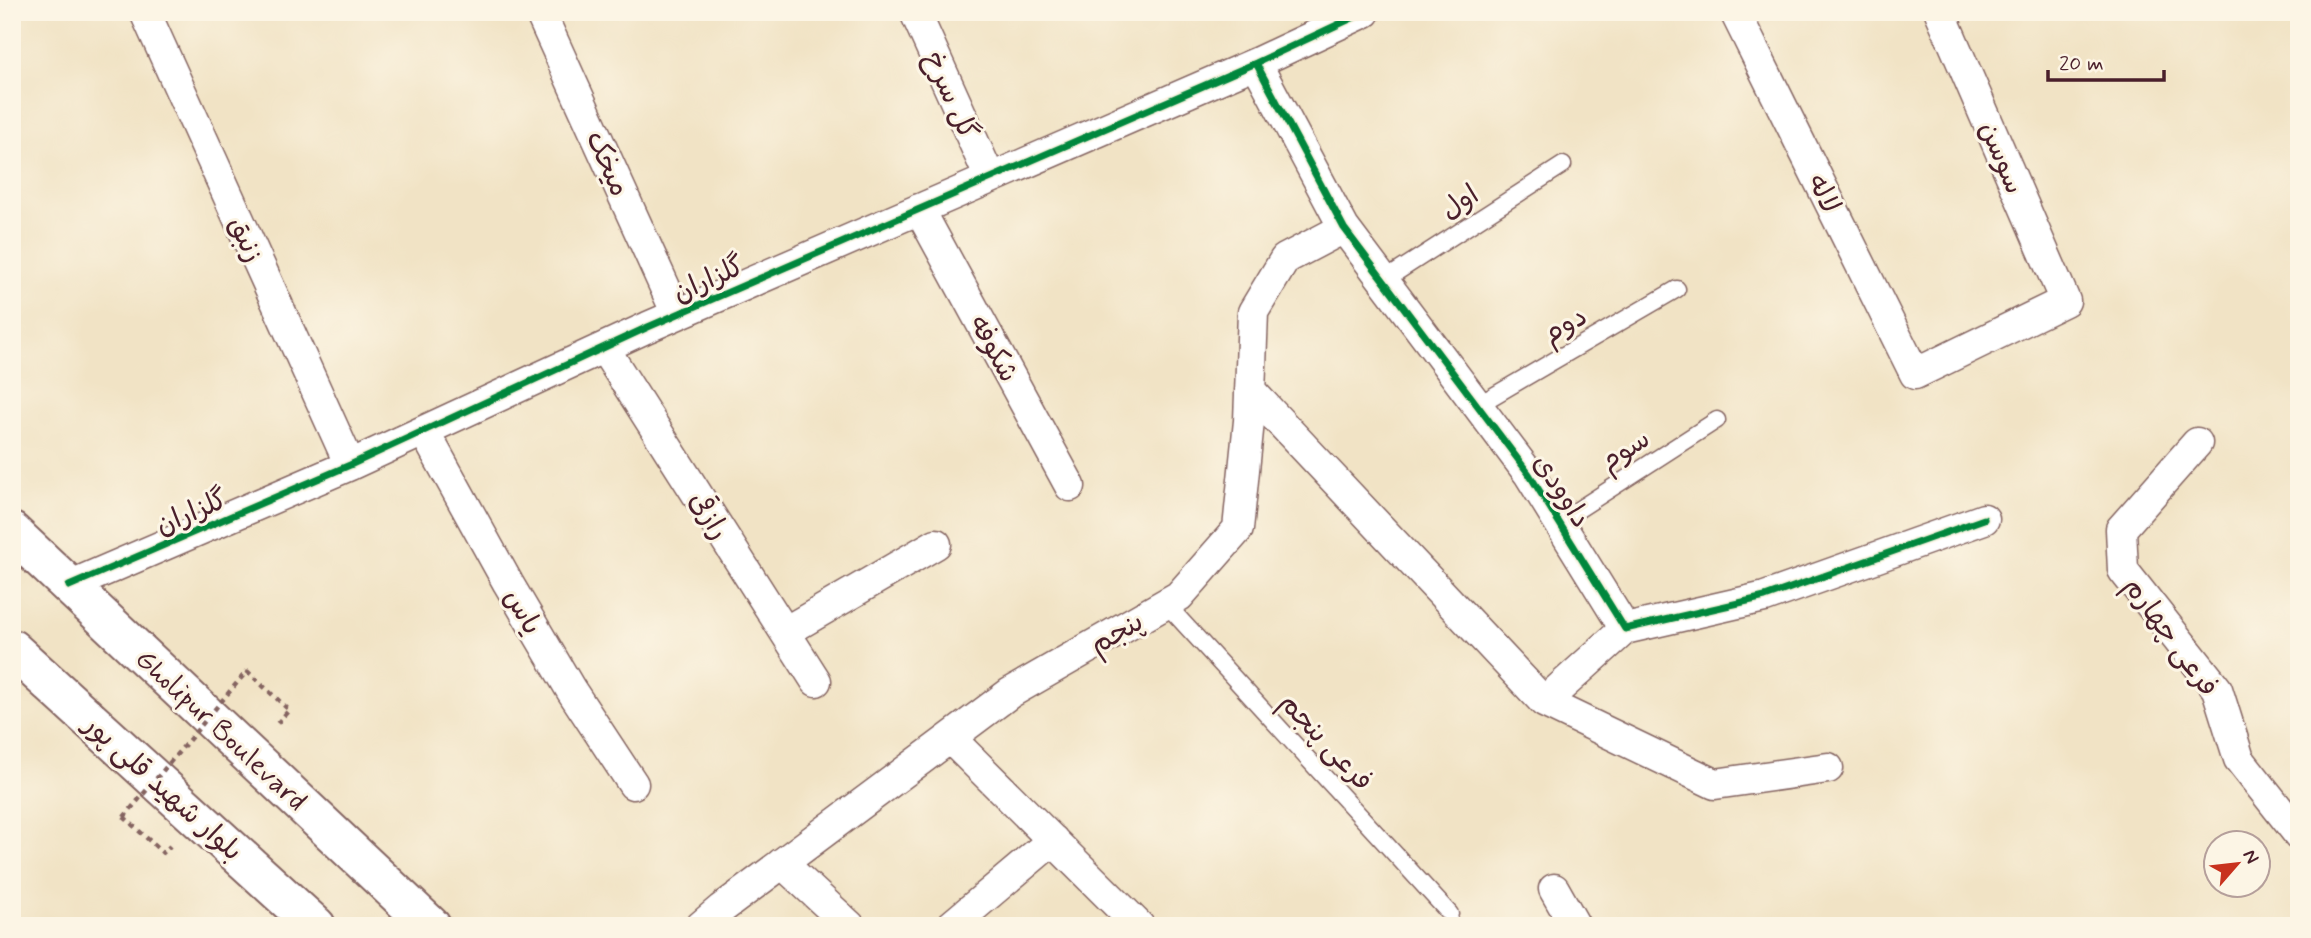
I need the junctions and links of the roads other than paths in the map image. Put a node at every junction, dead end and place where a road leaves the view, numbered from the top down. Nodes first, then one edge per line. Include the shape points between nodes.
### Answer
1 (145, 12) edge
2 (540, 12) edge
3 (915, 12) edge
4 (1365, 12) edge
5 (1735, 12) edge
6 (1940, 12) edge
7 (1324, 20) edge
8 (1256, 62) junction
9 (1563, 165) dead end
10 (989, 178) junction
11 (919, 209) junction
12 (1344, 228) junction
13 (1383, 281) junction
14 (1677, 289) dead end
15 (2065, 301) joint
16 (677, 314) junction
17 (604, 348) junction
18 (1250, 390) junction
19 (1478, 405) junction
20 (1717, 420) dead end
21 (424, 431) junction
22 (2197, 443) dead end
23 (350, 465) junction
24 (1070, 486) dead end
25 (1984, 519) dead end
26 (1559, 522) junction
27 (12, 532) edge
28 (936, 544) dead end
29 (69, 586) junction
30 (1166, 604) junction
31 (1625, 629) junction
32 (785, 632) junction
33 (12, 649) edge
34 (816, 681) dead end
35 (1545, 702) junction
36 (950, 738) junction
37 (1828, 768) dead end
38 (633, 784) dead end
39 (2299, 835) edge
40 (1054, 840) junction
41 (782, 863) junction
42 (1554, 888) dead end
43 (1450, 914) dead end
44 (316, 926) edge
45 (431, 926) edge
46 (701, 926) edge
47 (850, 926) edge
48 (951, 926) edge
49 (1139, 926) edge
50 (1575, 926) edge

1 - 23 street, زنبق
2 - 16 street, میخک
3 - 10 street, گل سرخ
4 - 7 street, گلزاران
5 - 15 street, لاله via 1916,374
6 - 15 street, سوسن
7 - 8 street, گلزاران
8 - 10 street, گلزاران
8 - 12 street, داوودی
9 - 13 lane, اول
10 - 11 street, گلزاران
11 - 16 street, گلزاران
11 - 24 street, شکوفه
12 - 13 street, داوودی
12 - 18 street, پنجم via 1285,259 1253,312
13 - 19 street, داوودی
14 - 19 lane, دوم
16 - 17 street, گلزاران
17 - 21 street, گلزاران
17 - 32 street, رازقی
18 - 30 street, پنجم via 1238,529 1179,596
18 - 35 street
19 - 26 street, داوودی
20 - 26 lane, سوم
21 - 23 street, گلزاران
21 - 38 street, یاس via 570,690
22 - 39 street, فرعی چهارم via 2121,528 2123,569 2217,689 2239,759
23 - 29 street, گلزاران
25 - 31 street via 1765,597
26 - 31 street, داوودی
27 - 29 highway, Gholipur Boulevard
28 - 32 street
29 - 45 highway, Gholipur Boulevard
30 - 36 street, پنجم via 1010,693
30 - 43 lane, فرعی پنجم
31 - 35 street
32 - 34 street, رازقی
33 - 44 highway, بلوار شهید قلی پور
35 - 37 street via 1715,784
36 - 40 street
36 - 41 street, پنجم
40 - 48 street
40 - 49 street
41 - 46 street, پنجم
41 - 47 street
42 - 50 street

